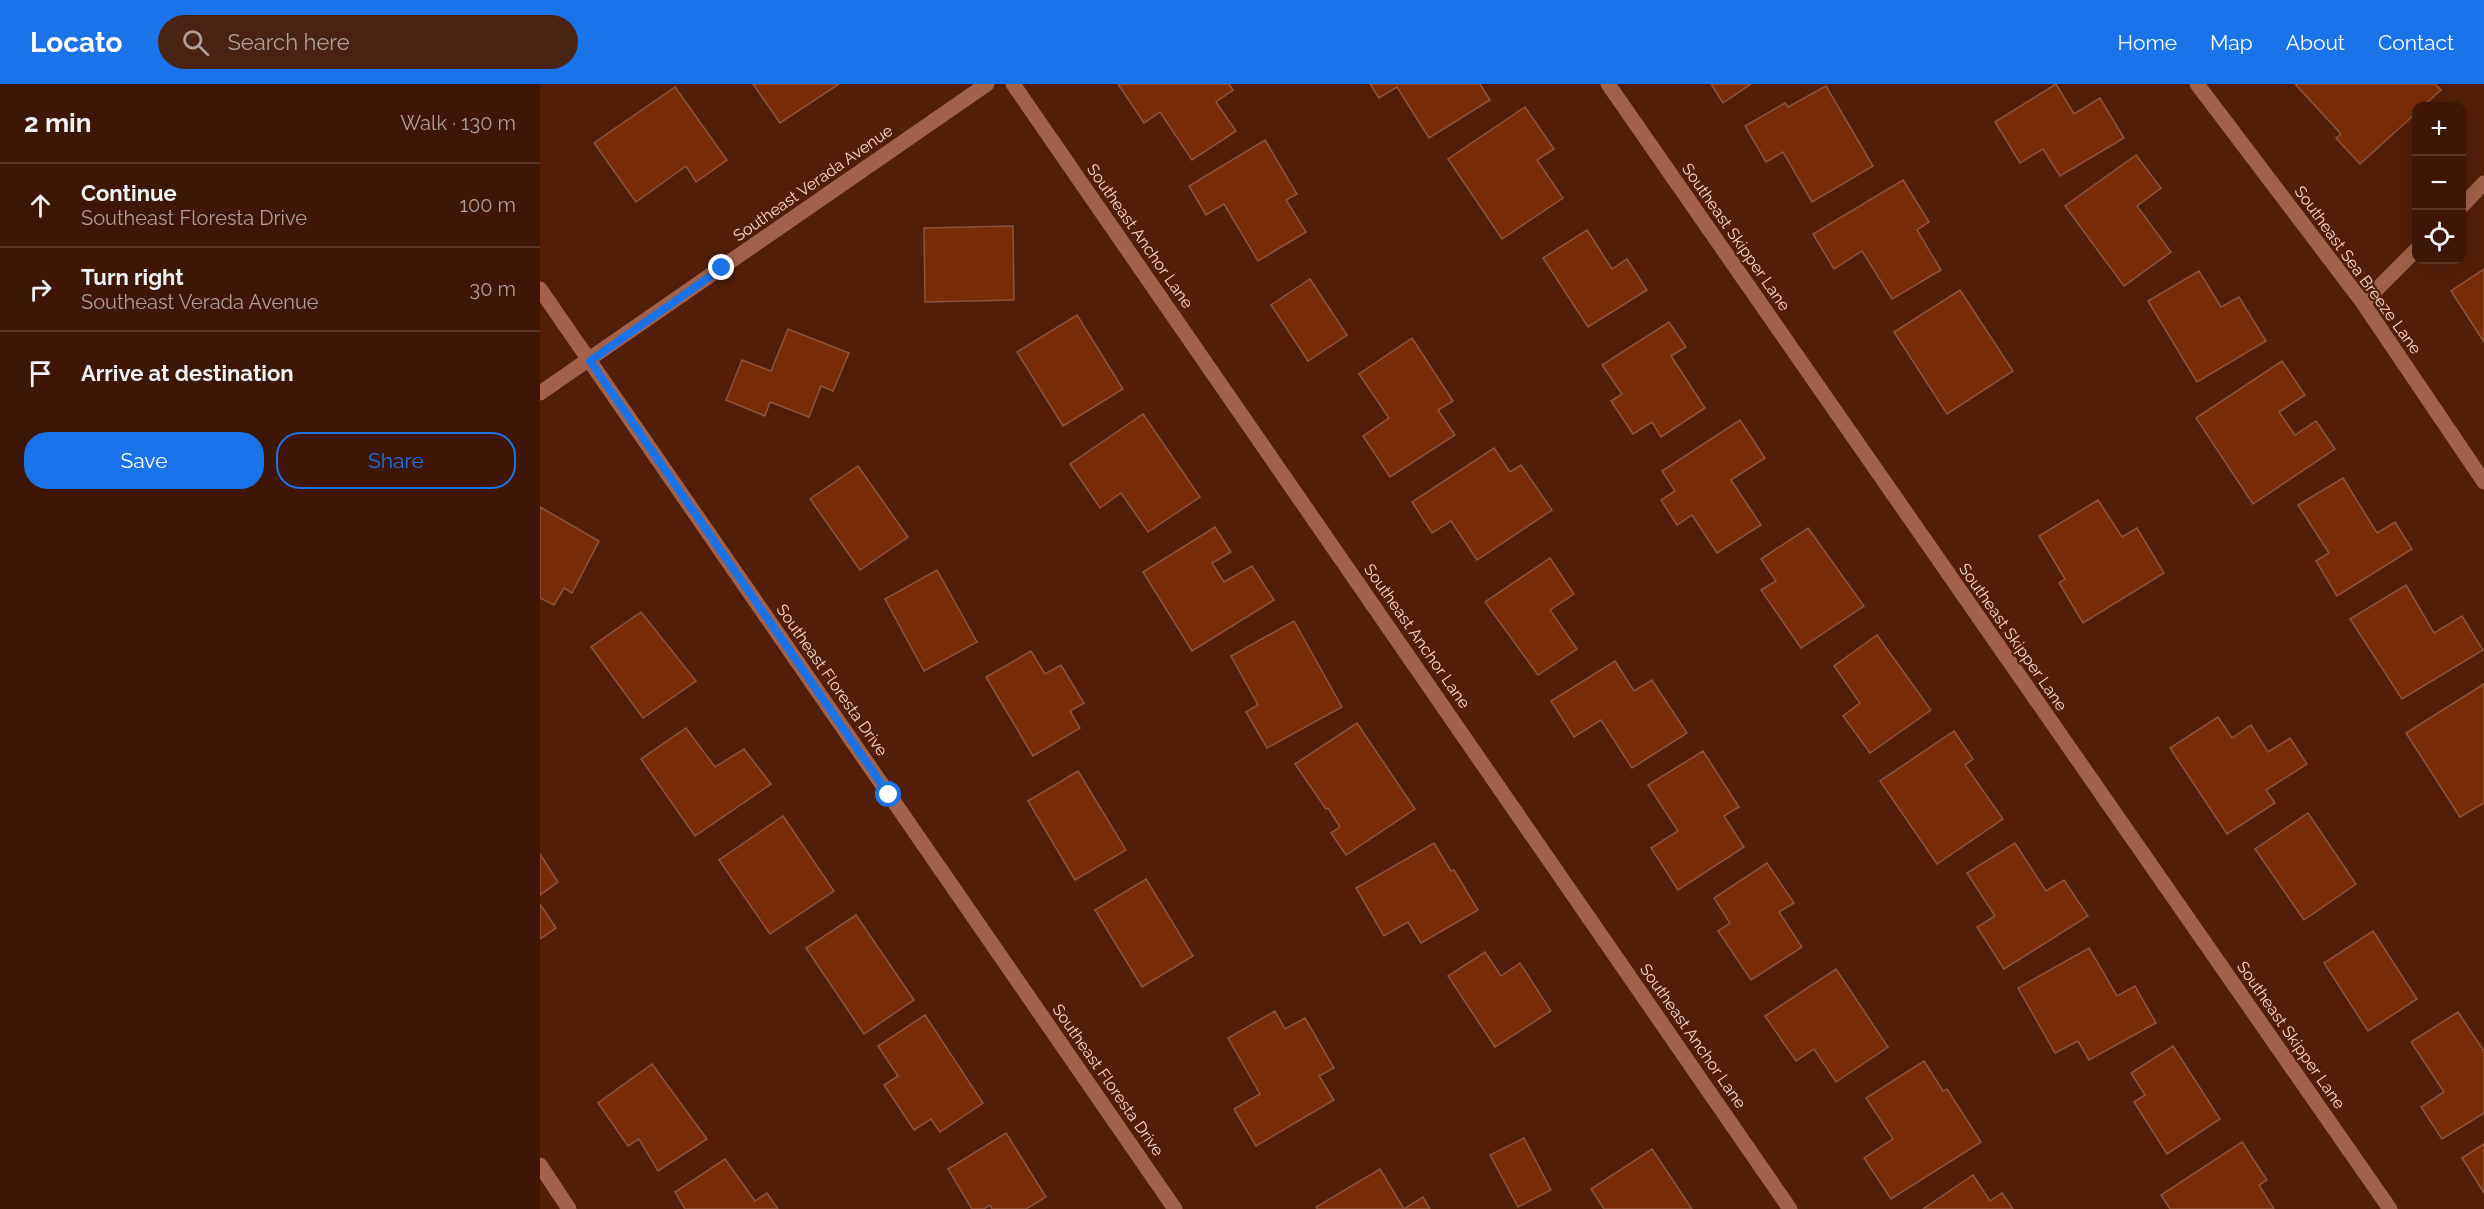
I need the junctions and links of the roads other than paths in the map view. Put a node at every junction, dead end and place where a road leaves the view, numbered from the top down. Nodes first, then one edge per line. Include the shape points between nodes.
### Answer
1 (987, 84) edge
2 (1013, 84) edge
3 (1608, 84) edge
4 (2197, 84) edge
5 (2484, 183) edge
6 (2466, 202) edge
7 (2412, 254) edge
8 (540, 289) edge
9 (2364, 303) junction
10 (590, 361) junction
11 (540, 393) edge
12 (2484, 482) edge
13 (540, 1165) edge
14 (569, 1209) edge
15 (1175, 1209) edge
16 (1790, 1209) edge
17 (2390, 1209) edge

1 - 10 street, Southeast Verada Avenue
2 - 16 street, Southeast Anchor Lane
3 - 17 street, Southeast Skipper Lane
4 - 9 street, Southeast Sea Breeze Lane
5 - 6 street
7 - 9 street
8 - 10 street, Southeast Floresta Drive
9 - 12 street, Southeast Sea Breeze Lane
10 - 11 street, Southeast Verada Avenue
10 - 15 street, Southeast Floresta Drive
13 - 14 street

